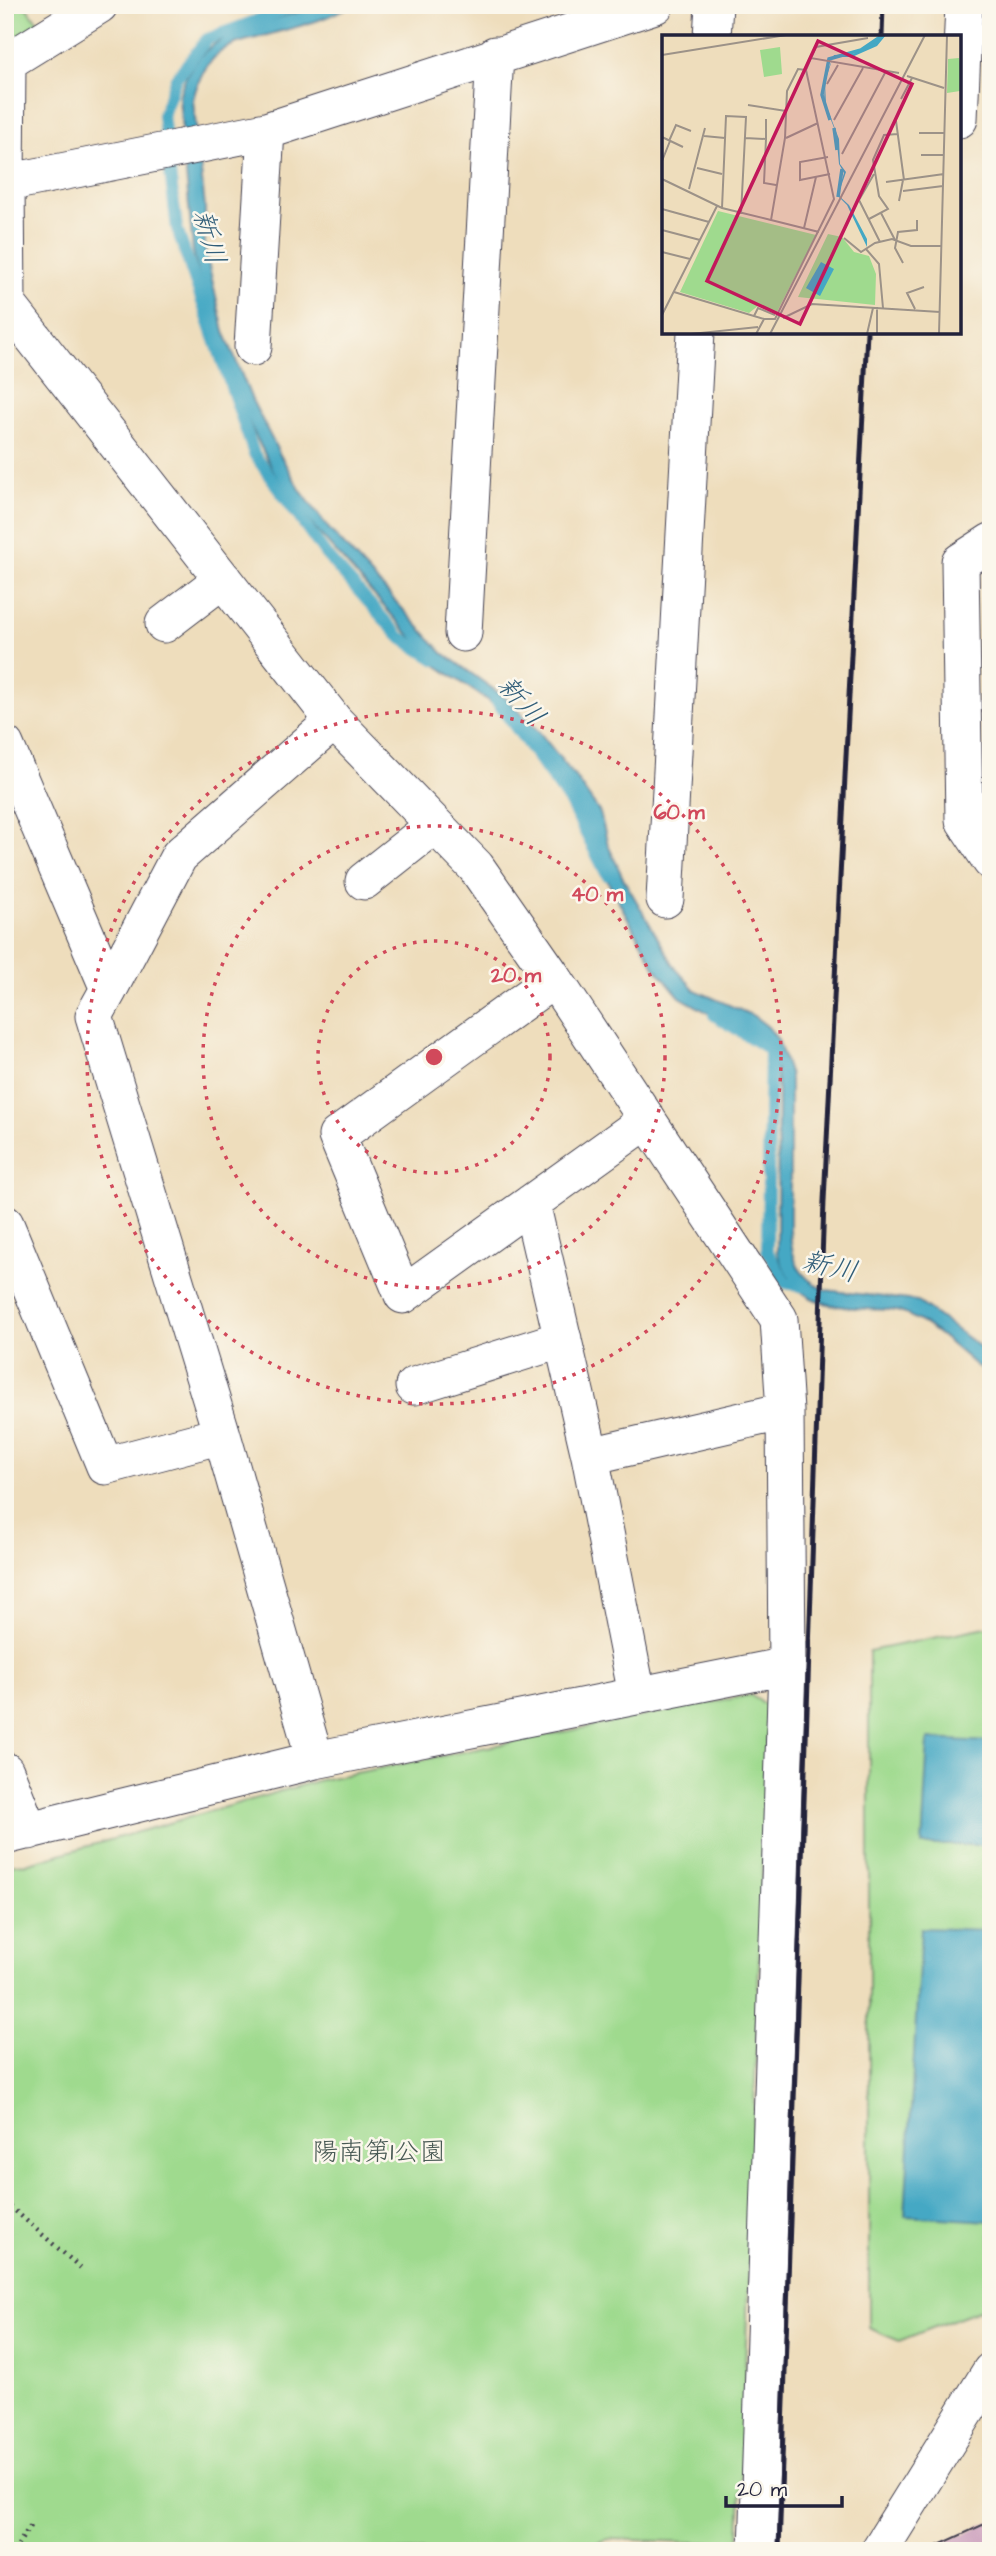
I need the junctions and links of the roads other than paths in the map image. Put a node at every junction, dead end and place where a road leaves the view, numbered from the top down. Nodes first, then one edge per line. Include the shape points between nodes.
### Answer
1 (99, 5) edge
2 (654, 5) edge
3 (714, 5) edge
4 (964, 5) edge
5 (567, 19) edge
6 (712, 35) edge
7 (495, 55) junction
8 (961, 73) edge
9 (266, 131) junction
10 (6, 183) edge
11 (6, 202) edge
12 (6, 304) edge
13 (696, 334) edge
14 (253, 347) dead end
15 (991, 542) edge
16 (223, 579) junction
17 (164, 624) dead end
18 (463, 633) dead end
19 (334, 721) junction
20 (6, 749) edge
21 (435, 825) junction
22 (991, 861) edge
23 (364, 881) dead end
24 (665, 899) dead end
25 (554, 979) junction
26 (108, 989) junction
27 (647, 1120) junction
28 (531, 1203) junction
29 (5, 1223) edge
30 (563, 1339) junction
31 (414, 1386) dead end
32 (785, 1411) junction
33 (222, 1436) junction
34 (590, 1456) junction
35 (787, 1666) junction
36 (637, 1695) junction
37 (316, 1760) junction
38 (5, 1771) edge
39 (17, 1833) edge
40 (991, 2371) edge
41 (758, 2551) edge
42 (879, 2551) edge

1 - 10 street via 7,62
2 - 5 street
3 - 6 street
4 - 8 street
5 - 7 street
7 - 9 street
7 - 18 street
9 - 10 street
9 - 14 street
10 - 11 street
11 - 12 street
12 - 16 street
13 - 24 street
15 - 22 street via 960,562 964,820
16 - 17 street
16 - 19 street
19 - 21 street
19 - 26 street via 179,856
20 - 26 street
21 - 23 street
21 - 25 street via 476,867
25 - 27 street
25 - 28 street via 337,1136 403,1295
26 - 33 street via 94,1016
27 - 28 street
27 - 32 street via 779,1318
28 - 30 street
29 - 33 street via 105,1466
30 - 31 street
30 - 34 street
32 - 34 street
32 - 35 street
33 - 37 street
34 - 36 street
35 - 36 street
35 - 41 street
36 - 37 street
37 - 39 street
38 - 39 street
40 - 42 street

